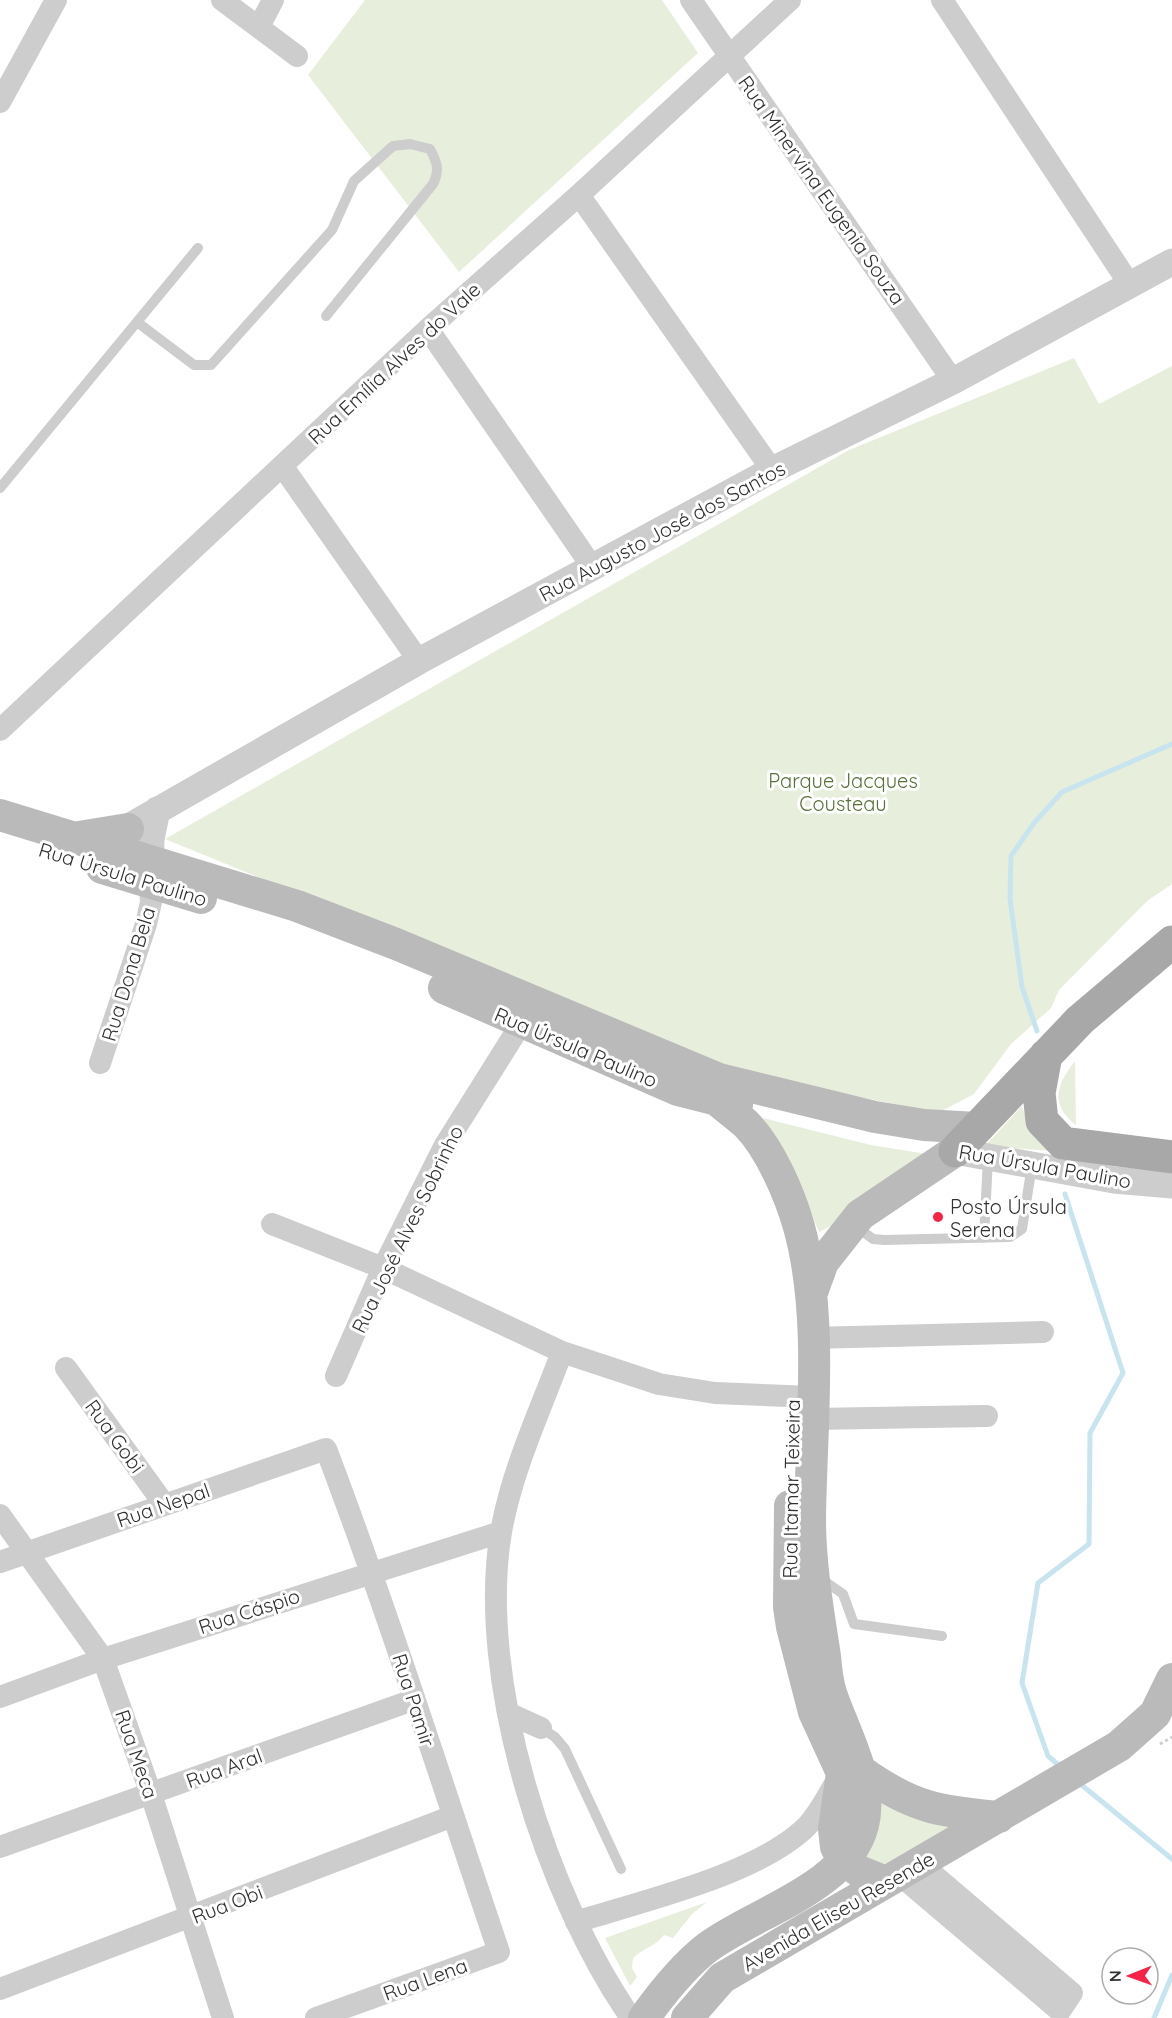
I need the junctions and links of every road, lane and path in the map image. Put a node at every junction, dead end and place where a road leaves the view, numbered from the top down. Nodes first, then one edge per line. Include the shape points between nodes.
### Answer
1 (56, 0) edge
2 (222, 0) edge
3 (273, 0) edge
4 (691, 0) edge
5 (790, 0) edge
6 (942, 0) edge
7 (259, 27) junction
8 (297, 56) dead end
9 (730, 57) junction
10 (0, 102) edge
11 (579, 195) junction
12 (198, 248) dead end
13 (1172, 262) edge
14 (1130, 285) junction
15 (326, 316) dead end
16 (137, 322) junction
17 (428, 329) junction
18 (953, 381) junction
19 (283, 467) junction
20 (772, 470) junction
21 (0, 488) edge
22 (593, 568) junction
23 (418, 661) junction
24 (0, 730) edge
25 (157, 810) junction
26 (0, 815) edge
27 (0, 837) edge
28 (114, 849) junction
29 (150, 872) junction
30 (1172, 942) edge
31 (521, 1024) junction
32 (1046, 1055) junction
33 (100, 1063) dead end
34 (717, 1100) junction
35 (982, 1142) junction
36 (955, 1151) junction
37 (1172, 1157) edge
38 (1032, 1165) junction
39 (1172, 1185) edge
40 (787, 1196) junction
41 (852, 1223) junction
42 (272, 1224) dead end
43 (984, 1238) junction
44 (383, 1268) junction
45 (812, 1295) junction
46 (1043, 1332) dead end
47 (812, 1338) junction
48 (562, 1352) junction
49 (66, 1368) dead end
50 (336, 1377) dead end
51 (806, 1405) junction
52 (987, 1416) dead end
53 (326, 1449) joint
54 (164, 1504) junction
55 (0, 1515) edge
56 (501, 1532) junction
57 (25, 1553) junction
58 (0, 1562) edge
59 (372, 1571) junction
60 (814, 1575) junction
61 (942, 1636) dead end
62 (104, 1659) junction
63 (1172, 1679) edge
64 (0, 1697) edge
65 (413, 1700) junction
66 (510, 1714) junction
67 (541, 1728) joint
68 (852, 1766) junction
69 (151, 1794) junction
70 (453, 1816) junction
71 (999, 1817) junction
72 (0, 1846) edge
73 (843, 1860) junction
74 (621, 1869) dead end
75 (902, 1874) junction
76 (191, 1917) junction
77 (576, 1922) junction
78 (499, 1952) joint
79 (0, 1989) edge
80 (368, 2009) edge
81 (223, 2018) edge
82 (316, 2018) edge
83 (631, 2018) edge
84 (644, 2018) edge
85 (687, 2018) edge

1 - 10 street
2 - 7 street
3 - 7 street
4 - 9 street, Rua Minervina Eugenia Souza
5 - 9 street, Rua Emília Alves do Vale
6 - 14 street
7 - 8 street
9 - 11 street, Rua Emília Alves do Vale
9 - 18 street, Rua Minervina Eugenia Souza
11 - 17 street, Rua Emília Alves do Vale
11 - 20 street
12 - 16 lane
13 - 14 street, Rua Augusto José dos Santos
14 - 18 street, Rua Augusto José dos Santos
15 - 16 lane via 433,184 438,164 430,149 419,144 393,146 354,181 333,230 211,365 194,365
16 - 21 lane
17 - 19 street, Rua Emília Alves do Vale
17 - 22 street
18 - 20 street, Rua Augusto José dos Santos
19 - 23 street
19 - 24 street, Rua Emília Alves do Vale
20 - 22 street, Rua Augusto José dos Santos
22 - 23 street, Rua Augusto José dos Santos
23 - 25 street, Rua Augusto José dos Santos
25 - 28 street, Rua Augusto José dos Santos
25 - 29 street
26 - 28 main road, Rua Úrsula Paulino
27 - 28 main road, Rua Úrsula Paulino
28 - 29 main road, Rua Úrsula Paulino
29 - 31 main road, Rua Úrsula Paulino via 356,948
29 - 33 street, Rua Dona Bela via 147,924
29 - 35 main road, Rua Úrsula Paulino via 319,914 719,1079 924,1125
30 - 32 main road via 1080,1020
31 - 34 main road, Rua Úrsula Paulino via 678,1090
31 - 44 street, Rua José Alves Sobrinho via 445,1145
32 - 35 main road
32 - 37 main road, Rua Úrsula Paulino via 1039,1092 1042,1121 1063,1143
34 - 36 main road, Rua Úrsula Paulino
34 - 40 main road, Rua Itamar Teixeira via 746,1125 768,1154
35 - 36 main road
35 - 38 street, Rua Úrsula Paulino
35 - 43 lane
36 - 41 main road, Rua Itamar Teixeira
38 - 39 street, Rua Úrsula Paulino via 1114,1180
38 - 43 lane via 1022,1228 1010,1237
40 - 45 main road, Rua Itamar Teixeira via 799,1227
40 - 51 main road, Rua Itamar Teixeira
41 - 43 lane via 873,1239
41 - 45 main road, Rua Itamar Teixeira via 824,1262
42 - 44 street
44 - 48 street
44 - 50 street, Rua José Alves Sobrinho
45 - 47 main road, Rua Itamar Teixeira
46 - 47 street
47 - 51 main road, Rua Itamar Teixeira
48 - 51 street via 659,1384
48 - 56 street via 522,1456
49 - 54 street, Rua Gobi
51 - 52 street
51 - 60 main road, Rua Itamar Teixeira
51 - 68 main road, Rua Itamar Teixeira via 789,1607 814,1712
53 - 54 street, Rua Nepal
53 - 59 street, Rua Pamir
54 - 57 street, Rua Nepal
55 - 57 street, Rua Meca
56 - 59 street, Rua Cáspio
56 - 66 street via 495,1596 499,1661
57 - 58 street, Rua Nepal
57 - 62 street, Rua Meca
59 - 62 street, Rua Cáspio
59 - 65 street, Rua Pamir
60 - 61 lane via 843,1594 854,1624
60 - 68 main road, Rua Itamar Teixeira via 830,1689
62 - 64 street, Rua Cáspio
62 - 69 street, Rua Meca
63 - 71 main road, Avenida Eliseu Resende via 1155,1714 1119,1746
65 - 69 street, Rua Aral
65 - 70 street, Rua Pamir
66 - 67 street
66 - 77 street via 525,1791
67 - 74 lane via 565,1749
68 - 71 main road via 893,1794 926,1807
68 - 73 main road, Avenida Eliseu Resende via 865,1798 863,1825
68 - 77 street via 806,1827 776,1851 734,1871
69 - 72 street, Rua Aral
69 - 76 street, Rua Meca
70 - 76 street, Rua Obi
70 - 78 street, Rua Pamir
71 - 75 main road, Avenida Eliseu Resende
73 - 75 main road via 859,1871
73 - 84 main road, Avenida Eliseu Resende via 824,1878 708,1947 665,1989
75 - 75 street via 1060,2011 1072,1994
75 - 85 main road, Avenida Eliseu Resende via 722,1978
76 - 79 street, Rua Obi
76 - 81 street, Rua Meca
77 - 83 street via 607,1984
78 - 80 street, Rua Lena
80 - 82 street, Rua Lena

